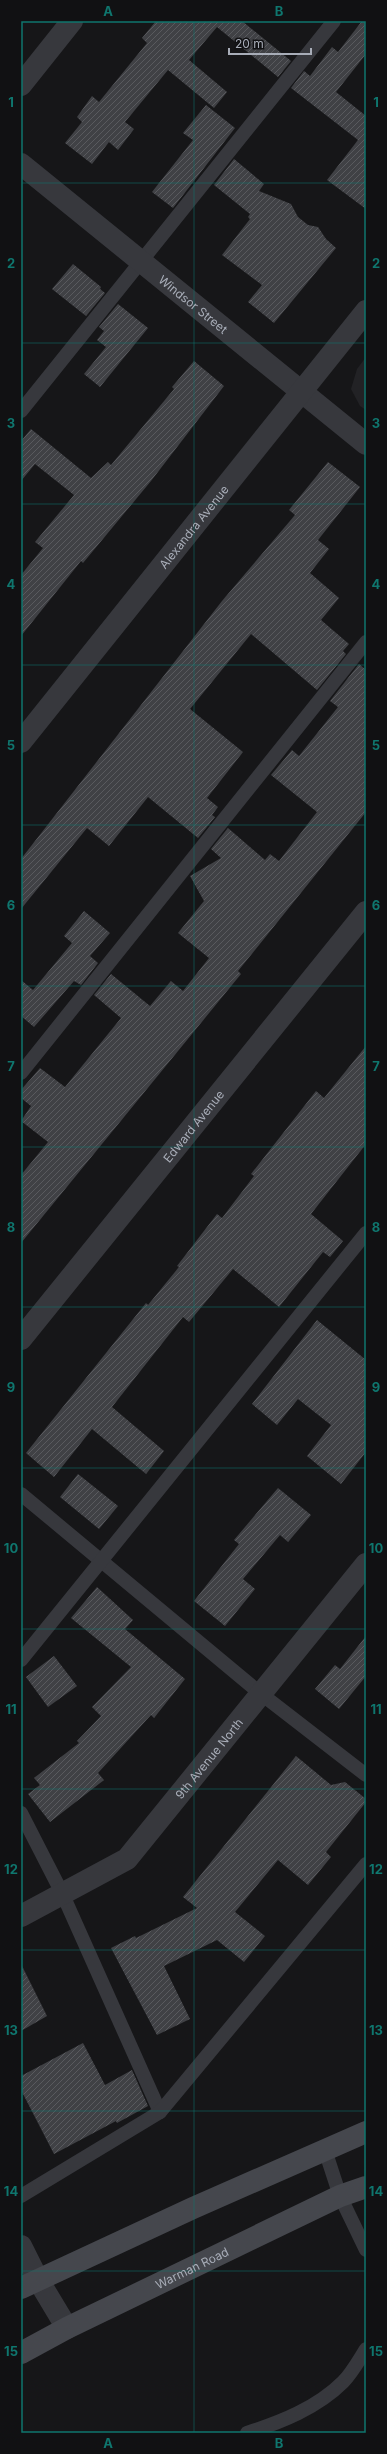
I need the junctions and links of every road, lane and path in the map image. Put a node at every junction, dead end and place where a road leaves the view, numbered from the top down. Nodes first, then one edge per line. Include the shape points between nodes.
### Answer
1 (72, 21) edge
2 (334, 21) edge
3 (21, 85) edge
4 (21, 164) edge
5 (140, 262) junction
6 (366, 311) edge
7 (300, 392) junction
8 (21, 411) edge
9 (366, 444) edge
10 (366, 642) edge
11 (21, 742) edge
12 (366, 912) edge
13 (21, 1073) edge
14 (366, 1233) edge
15 (21, 1339) edge
16 (21, 1494) edge
17 (101, 1560) junction
18 (366, 1564) edge
19 (21, 1660) edge
20 (260, 1693) junction
21 (366, 1775) edge
22 (21, 1813) edge
23 (366, 1864) edge
24 (63, 1894) junction
25 (21, 1916) edge
26 (160, 2112) junction
27 (366, 2132) edge
28 (325, 2150) junction
29 (366, 2187) edge
30 (21, 2196) edge
31 (340, 2196) junction
32 (21, 2246) edge
33 (366, 2250) edge
34 (29, 2283) edge
35 (67, 2328) junction
36 (366, 2349) edge
37 (21, 2353) edge
38 (247, 2433) edge

1 - 3 street
2 - 5 lane
4 - 5 street, Windsor Street
5 - 7 street, Windsor Street
5 - 8 lane
6 - 7 street, Alexandra Avenue
7 - 9 street, Windsor Street
7 - 11 street, Alexandra Avenue
10 - 13 lane
12 - 15 street, Edward Avenue
14 - 17 lane
16 - 17 lane
17 - 19 lane
17 - 20 lane
18 - 20 street, 9th Avenue North
20 - 21 lane
20 - 24 street, 9th Avenue North via 127,1859
22 - 24 lane
23 - 26 lane
24 - 25 street, 9th Avenue North
24 - 26 lane
26 - 30 lane
27 - 28 main road
28 - 31 lane
28 - 34 main road
29 - 31 main road, Warman Road
31 - 33 lane
31 - 35 main road, Warman Road
32 - 34 street
34 - 35 street
35 - 37 main road, Warman Road
36 - 38 lane via 344,2382 314,2405

